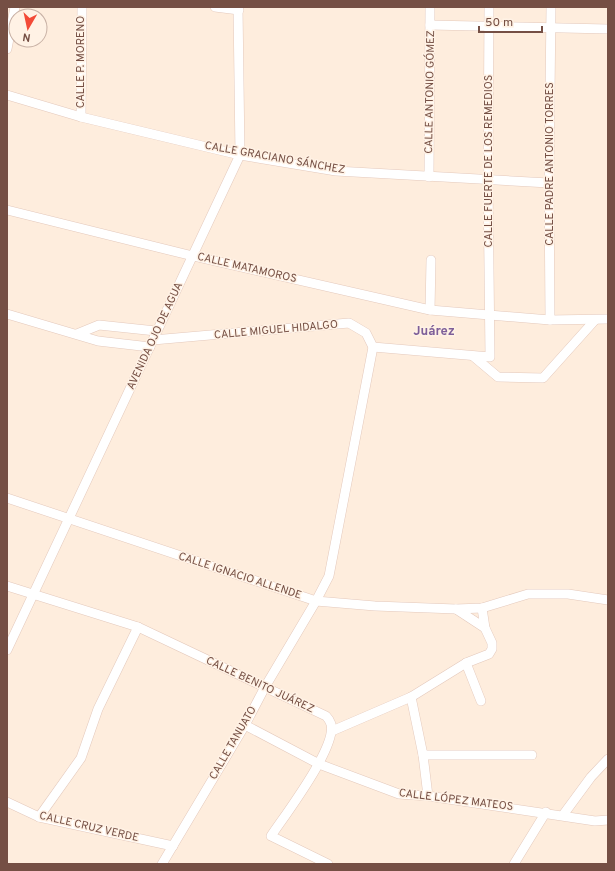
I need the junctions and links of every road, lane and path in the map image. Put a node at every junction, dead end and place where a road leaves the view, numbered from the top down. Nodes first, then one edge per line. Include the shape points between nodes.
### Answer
1 (15, 7) edge
2 (82, 7) edge
3 (216, 7) edge
4 (430, 7) edge
5 (490, 7) edge
6 (551, 7) edge
7 (238, 8) edge
8 (430, 24) junction
9 (490, 26) junction
10 (551, 28) junction
11 (608, 28) edge
12 (7, 49) edge
13 (7, 96) edge
14 (81, 117) junction
15 (240, 155) junction
16 (429, 177) junction
17 (488, 181) junction
18 (549, 183) junction
19 (7, 210) edge
20 (193, 256) junction
21 (431, 260) dead end
22 (430, 310) junction
23 (7, 314) edge
24 (489, 315) junction
25 (608, 319) edge
26 (550, 320) junction
27 (596, 320) junction
28 (77, 334) junction
29 (153, 340) junction
30 (373, 346) junction
31 (473, 356) junction
32 (7, 498) edge
33 (68, 519) junction
34 (7, 586) edge
35 (32, 595) junction
36 (608, 600) edge
37 (316, 601) junction
38 (482, 608) junction
39 (456, 610) junction
40 (138, 628) junction
41 (485, 628) junction
42 (7, 650) edge
43 (466, 663) junction
44 (265, 687) junction
45 (411, 697) junction
46 (481, 700) dead end
47 (245, 725) junction
48 (332, 731) junction
49 (423, 755) junction
50 (532, 755) dead end
51 (608, 759) edge
52 (320, 764) junction
53 (428, 796) junction
54 (7, 802) edge
55 (546, 812) junction
56 (563, 815) junction
57 (39, 817) junction
58 (608, 820) edge
59 (173, 846) junction
60 (162, 864) edge
61 (328, 864) edge
62 (514, 864) edge

1 - 12 street
2 - 14 street, CALLE P. MORENO
3 - 7 street
4 - 8 street, CALLE ANTONIO GÓMEZ
5 - 9 street, CALLE FUERTE DE LOS REMEDIOS
6 - 10 street, CALLE PADRE ANTONIO TORRES
7 - 15 street, AVENIDA OJO DE AGUA
8 - 9 street
8 - 16 street, CALLE ANTONIO GÓMEZ
9 - 10 street
9 - 17 street, CALLE FUERTE DE LOS REMEDIOS
10 - 11 street
10 - 18 street, CALLE PADRE ANTONIO TORRES
13 - 14 street, CALLE GRACIANO SÁNCHEZ
14 - 15 street, CALLE GRACIANO SÁNCHEZ
15 - 16 street, CALLE GRACIANO SÁNCHEZ via 336,171
15 - 20 street, AVENIDA OJO DE AGUA
16 - 17 street, CALLE GRACIANO SÁNCHEZ
17 - 18 street, CALLE GRACIANO SÁNCHEZ
17 - 24 street, CALLE FUERTE DE LOS REMEDIOS
18 - 26 street, CALLE PADRE ANTONIO TORRES
19 - 20 street, CALLE MATAMOROS
20 - 22 street, CALLE MATAMOROS
20 - 29 street, AVENIDA OJO DE AGUA
21 - 22 street
22 - 24 street, CALLE MATAMOROS
23 - 28 street, CALLE MIGUEL HIDALGO
24 - 26 street
24 - 31 street via 490,357
25 - 27 street
26 - 27 street
27 - 31 street via 543,378 498,377
28 - 29 street, CALLE MIGUEL HIDALGO via 98,341
28 - 29 street, CALLE MIGUEL HIDALGO via 99,325
29 - 30 street, CALLE MIGUEL HIDALGO via 349,324 366,333
29 - 33 street, AVENIDA OJO DE AGUA
30 - 31 street
30 - 37 street, CALLE TANUATO via 329,576
32 - 33 street, CALLE IGNACIO ALLENDE
33 - 35 street, AVENIDA OJO DE AGUA
33 - 37 street, CALLE IGNACIO ALLENDE
34 - 35 street, CALLE BENITO JUÁREZ
35 - 40 street, CALLE BENITO JUÁREZ
35 - 42 street, AVENIDA OJO DE AGUA
36 - 38 street, CALLE IGNACIO ALLENDE via 568,594 528,594
37 - 39 street, CALLE IGNACIO ALLENDE
37 - 44 street, CALLE TANUATO
38 - 39 street, CALLE IGNACIO ALLENDE
38 - 41 street
39 - 41 street
40 - 44 street, CALLE BENITO JUÁREZ
40 - 57 street via 98,709 81,758
41 - 43 street via 492,649 489,654
43 - 45 street
43 - 46 street
44 - 47 street, CALLE TANUATO
44 - 48 street, CALLE BENITO JUÁREZ via 326,716 331,722
45 - 48 street
45 - 49 street
47 - 52 street, CALLE LÓPEZ MATEOS
47 - 59 street, CALLE TANUATO
48 - 52 street
49 - 50 street
49 - 53 street
51 - 56 street
52 - 53 street, CALLE LÓPEZ MATEOS via 399,794
52 - 61 street via 271,836
53 - 55 street, CALLE LÓPEZ MATEOS
54 - 57 street, CALLE CRUZ VERDE
55 - 56 street, CALLE LÓPEZ MATEOS
55 - 62 street
56 - 58 street, CALLE LÓPEZ MATEOS
57 - 59 street, CALLE CRUZ VERDE
59 - 60 street, CALLE TANUATO

